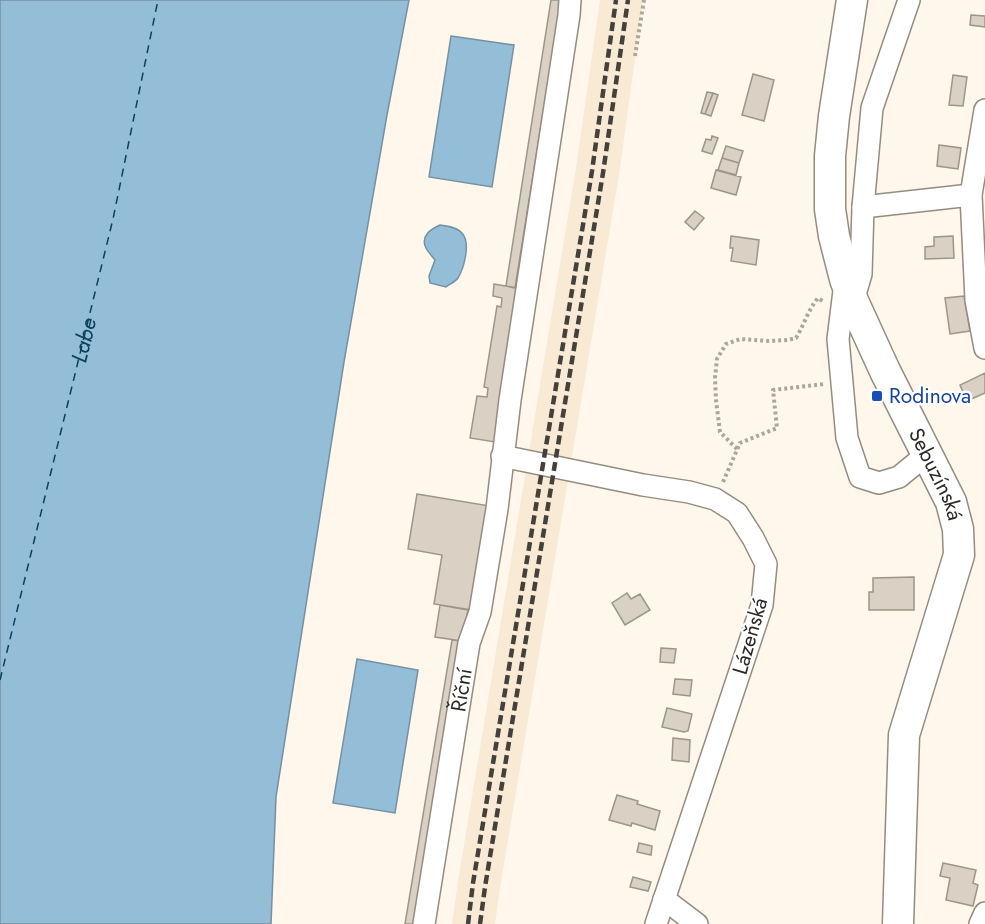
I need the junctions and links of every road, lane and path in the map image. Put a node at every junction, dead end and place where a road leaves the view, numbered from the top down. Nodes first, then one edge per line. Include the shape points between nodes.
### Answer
1 (570, 0) edge
2 (644, 0) edge
3 (852, 0) edge
4 (909, 0) edge
5 (635, 56) dead end
6 (985, 110) edge
7 (976, 203) edge
8 (863, 207) junction
9 (846, 297) junction
10 (985, 348) edge
11 (842, 382) junction
12 (737, 449) junction
13 (927, 454) junction
14 (502, 456) junction
15 (715, 500) junction
16 (664, 899) junction
17 (985, 913) edge
18 (424, 924) edge
19 (656, 924) edge
20 (697, 924) edge
21 (898, 924) edge
22 (980, 924) edge

1 - 14 street, Říční
2 - 5 path
3 - 9 main road, Sebuzínská via 834,116 829,186
4 - 8 street via 872,108
6 - 7 street
7 - 8 street
7 - 10 street via 976,300
8 - 9 street via 861,274
9 - 11 street via 838,339
9 - 12 path via 818,298 796,338 740,339 726,344 717,358 717,411 720,432
9 - 13 main road, Sebuzínská
11 - 12 path via 773,390 777,428 740,443
11 - 13 street via 847,438 860,477 879,483 899,477
12 - 15 path
13 - 21 main road, Sebuzínská via 951,502 959,555 904,735
14 - 15 street, Lázeňská
14 - 18 street, Říční via 498,509 480,612 469,643
15 - 16 street, Lázeňská via 737,513 766,564 762,605
16 - 19 street, Lázeňská
16 - 20 street
17 - 22 street

